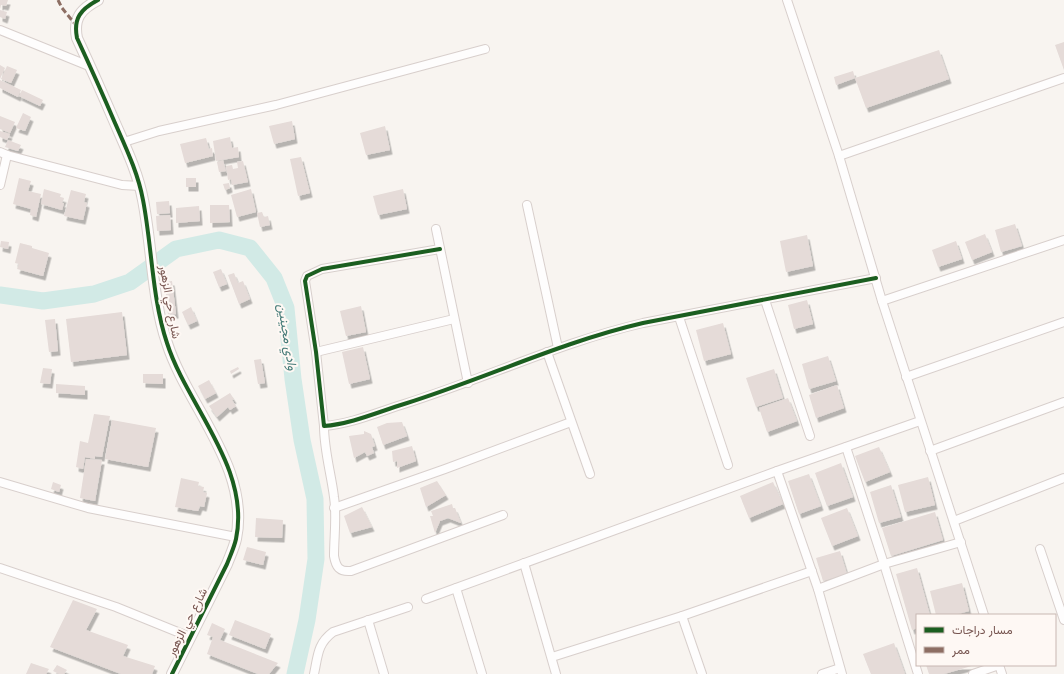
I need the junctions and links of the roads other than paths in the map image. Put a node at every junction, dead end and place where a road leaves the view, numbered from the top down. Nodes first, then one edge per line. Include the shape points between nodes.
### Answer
1 (98, 0) edge
2 (787, 0) edge
3 (0, 30) edge
4 (485, 49) dead end
5 (89, 66) junction
6 (1064, 78) edge
7 (124, 142) junction
8 (4, 154) edge
9 (839, 156) junction
10 (0, 185) edge
11 (140, 186) junction
12 (527, 205) dead end
13 (436, 229) dead end
14 (1064, 240) edge
15 (440, 249) junction
16 (876, 278) junction
17 (765, 300) junction
18 (882, 301) junction
19 (679, 317) junction
20 (454, 319) junction
21 (1064, 322) edge
22 (558, 348) junction
23 (316, 352) junction
24 (547, 352) junction
25 (906, 377) junction
26 (468, 382) junction
27 (1064, 402) edge
28 (920, 421) junction
29 (571, 422) junction
30 (324, 426) junction
31 (810, 436) dead end
32 (846, 447) junction
33 (930, 451) junction
34 (728, 465) dead end
35 (777, 471) junction
36 (590, 474) dead end
37 (1064, 478) edge
38 (0, 482) edge
39 (334, 508) junction
40 (503, 515) dead end
41 (954, 521) junction
42 (236, 537) junction
43 (961, 542) junction
44 (1040, 549) dead end
45 (524, 564) junction
46 (884, 564) junction
47 (0, 568) edge
48 (812, 571) junction
49 (456, 588) junction
50 (818, 589) junction
51 (426, 599) dead end
52 (408, 607) dead end
53 (984, 614) edge
54 (682, 616) junction
55 (368, 620) junction
56 (1064, 620) edge
57 (190, 637) junction
58 (552, 657) junction
59 (996, 666) edge
60 (841, 671) edge
61 (172, 674) edge
62 (314, 674) edge
63 (384, 674) edge
64 (482, 674) edge
65 (556, 674) edge
66 (702, 674) edge
67 (822, 674) edge
68 (918, 674) edge
69 (973, 674) edge

1 - 5 street, شارع حي الزهور via 86,6 75,24 77,38
2 - 9 street
3 - 5 street
4 - 7 street via 276,105 159,131
5 - 7 street, شارع حي الزهور
6 - 9 street
7 - 11 street, شارع حي الزهور
8 - 10 street
8 - 11 street via 122,185
9 - 16 street
11 - 42 street, شارع حي الزهور via 160,319 166,342 181,379 225,458 236,497
12 - 22 street
13 - 15 street
14 - 18 street
15 - 20 street
15 - 23 street via 322,269 307,276 305,281
16 - 17 street
16 - 18 street
17 - 19 street
17 - 31 street
18 - 25 street
19 - 22 street via 612,331
19 - 34 street
20 - 23 street
20 - 26 street
21 - 25 street
22 - 24 street
23 - 30 street
24 - 26 street
24 - 29 street
25 - 28 street
26 - 30 street via 357,419
27 - 33 street
28 - 32 street
28 - 33 street
29 - 36 street
29 - 39 street
30 - 39 street
32 - 35 street
32 - 46 street
33 - 41 street
35 - 45 street
35 - 48 street
37 - 41 street
38 - 42 street via 88,508
39 - 40 street via 335,563 345,572
41 - 43 street
42 - 57 street, شارع حي الزهور via 227,564
43 - 46 street
43 - 53 street
44 - 56 street
45 - 49 street
45 - 58 street
46 - 50 street
46 - 68 street
47 - 57 street via 116,607
48 - 50 street
48 - 54 street
49 - 51 street
49 - 64 street
50 - 60 street
52 - 55 street
54 - 58 street
54 - 66 street
55 - 62 street via 333,632 325,638 320,646
55 - 63 street
57 - 61 street, شارع حي الزهور
58 - 65 street
59 - 69 street
60 - 67 street

